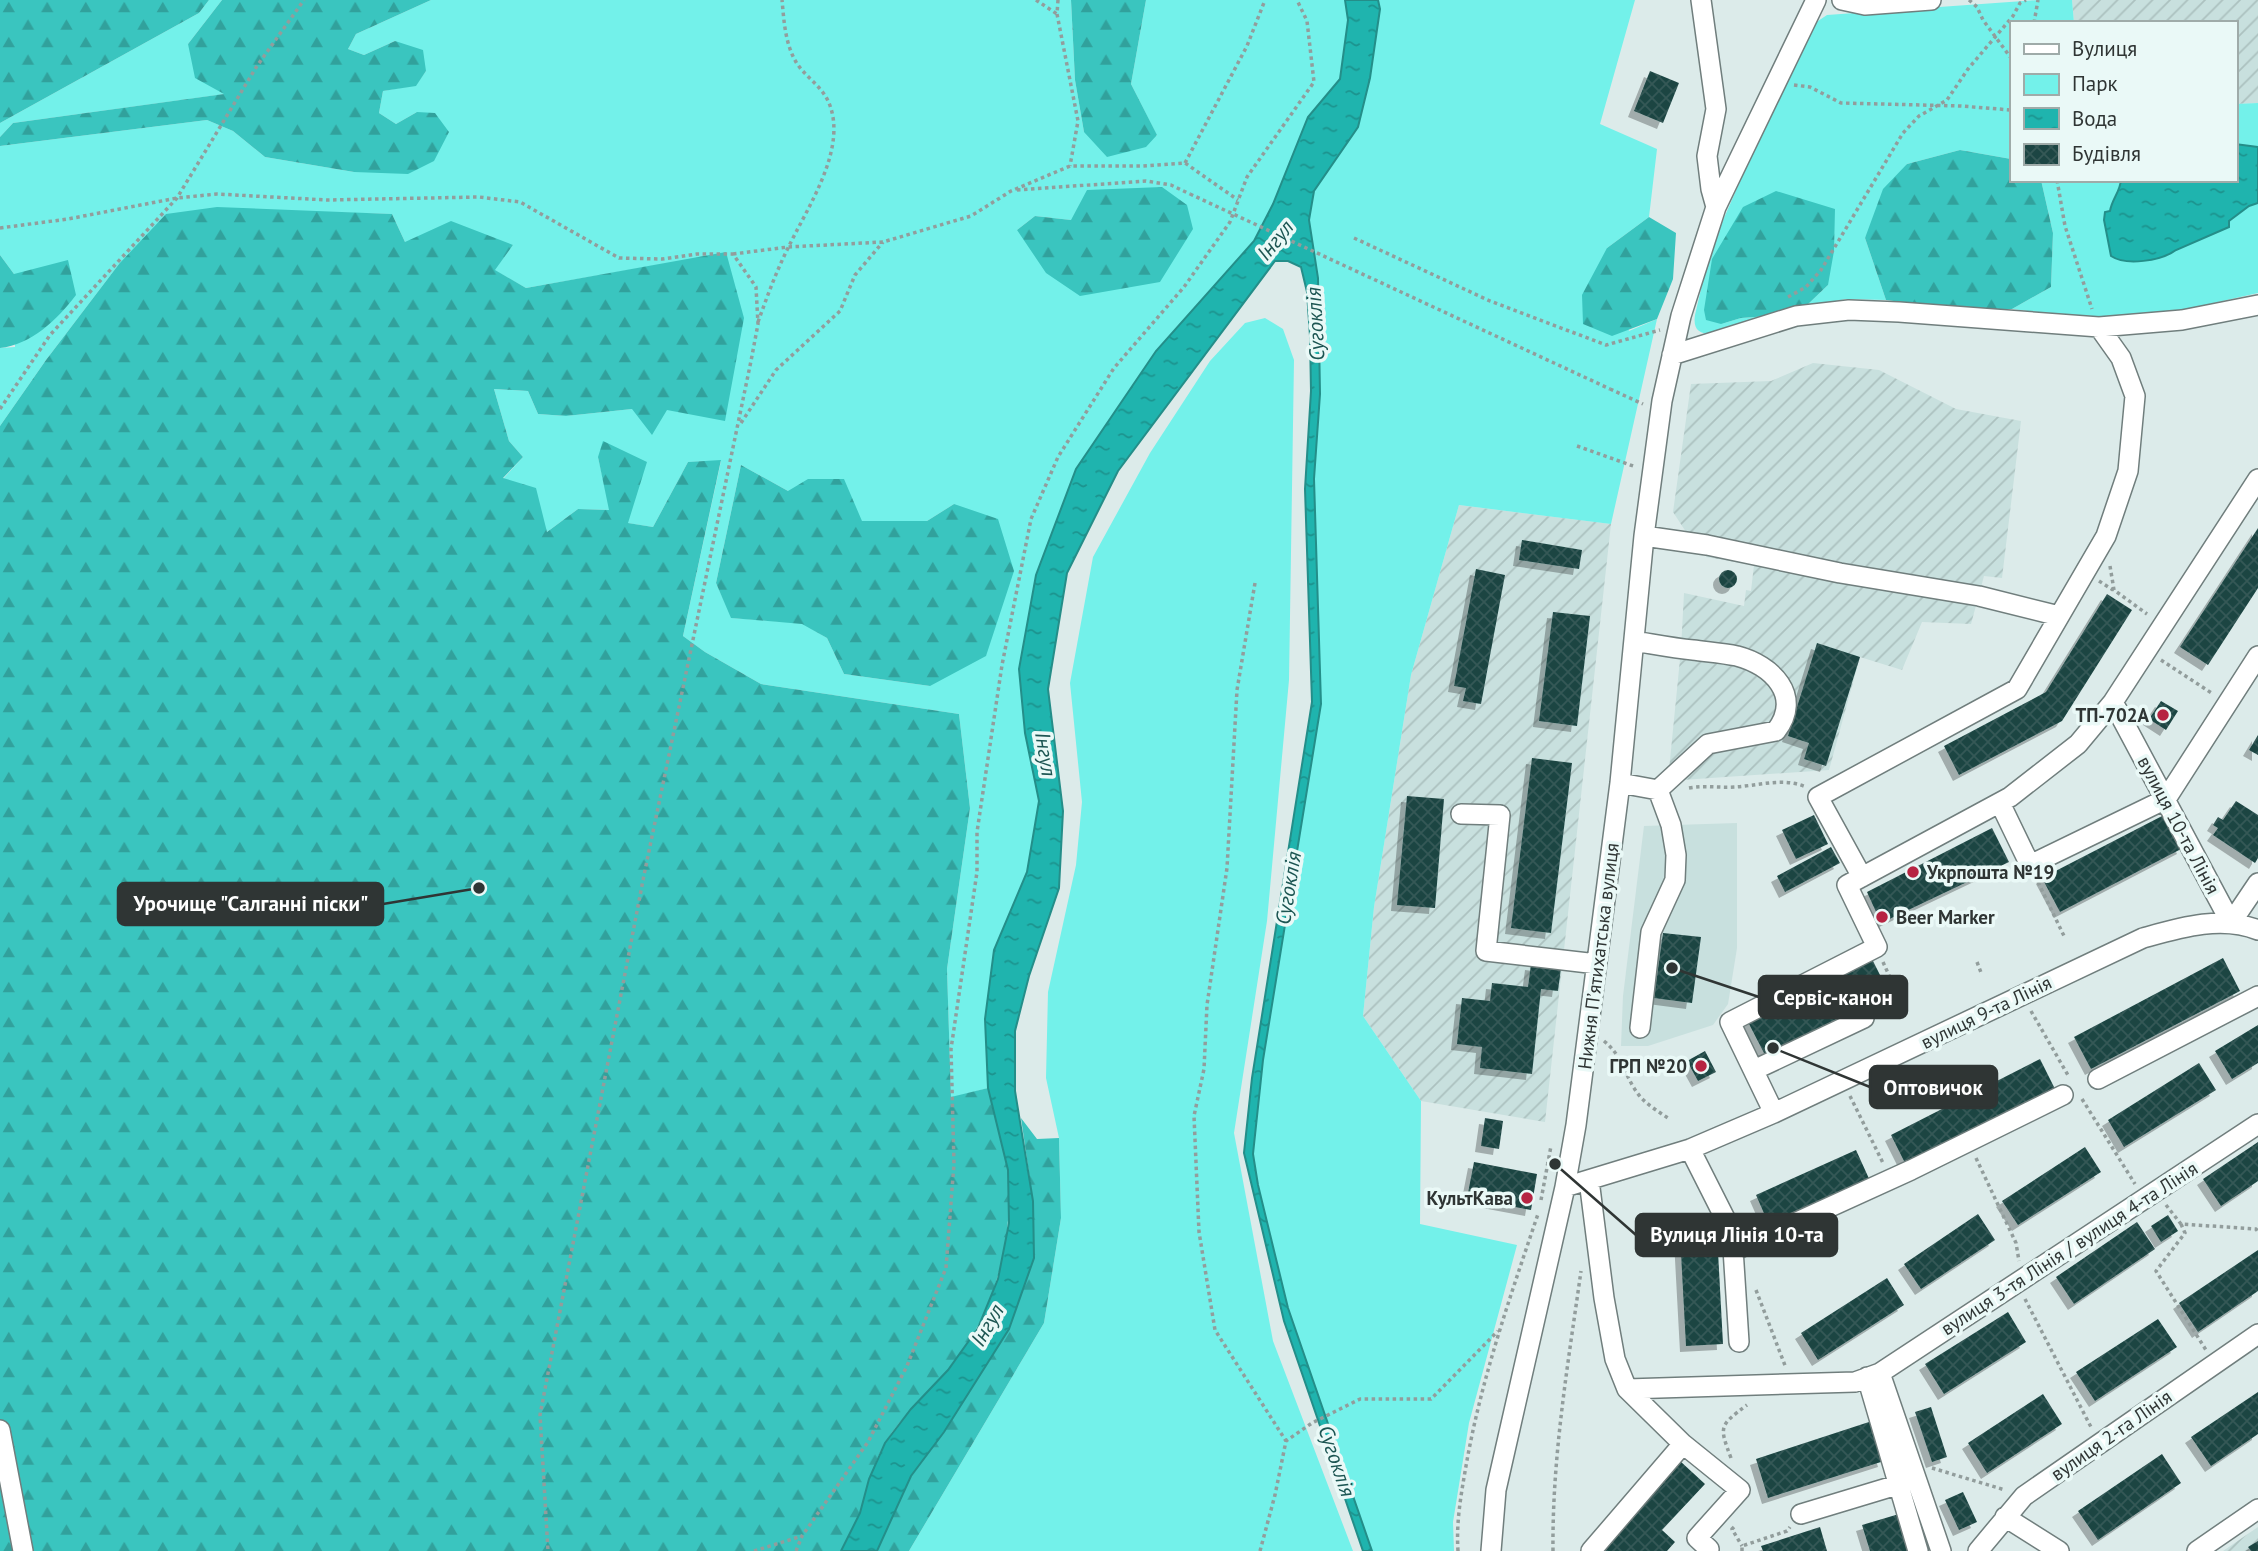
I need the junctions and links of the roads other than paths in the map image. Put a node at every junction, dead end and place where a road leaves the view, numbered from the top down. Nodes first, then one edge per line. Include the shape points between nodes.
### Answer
1 (1701, 0) edge
2 (1816, 0) edge
3 (1842, 0) edge
4 (1931, 0) edge
5 (1716, 207) junction
6 (2258, 305) edge
7 (2099, 327) junction
8 (1672, 355) junction
9 (2258, 479) edge
10 (1644, 536) junction
11 (2059, 616) junction
12 (1634, 640) junction
13 (2258, 656) edge
14 (2113, 702) junction
15 (1620, 783) junction
16 (1658, 790) junction
17 (2166, 799) junction
18 (2000, 803) junction
19 (1461, 814) dead end
20 (1862, 877) junction
21 (2258, 883) edge
22 (2231, 923) junction
23 (2258, 930) edge
24 (1597, 964) junction
25 (2258, 996) edge
26 (1864, 1018) dead end
27 (1640, 1028) dead end
28 (1754, 1070) junction
29 (2098, 1079) dead end
30 (2072, 1093) road end
31 (1774, 1113) junction
32 (2258, 1124) edge
33 (1690, 1149) junction
34 (1589, 1180) junction
35 (1565, 1187) junction
36 (1732, 1232) junction
37 (2258, 1334) edge
38 (1739, 1342) dead end
39 (1874, 1375) junction
40 (1627, 1389) junction
41 (0, 1430) edge
42 (1683, 1444) junction
43 (1897, 1485) junction
44 (2258, 1509) edge
45 (1801, 1514) road end
46 (2005, 1517) junction
47 (23, 1551) edge
48 (1491, 1551) edge
49 (1591, 1551) edge
50 (1707, 1551) edge
51 (1918, 1551) edge
52 (1941, 1551) edge
53 (1978, 1551) edge
54 (2059, 1551) edge
55 (2197, 1551) edge

1 - 5 street via 1716,108 1707,156
2 - 5 street, Нижня Пʼятихатська вулиця
3 - 4 street via 1865,5
5 - 8 street, Нижня Пʼятихатська вулиця
6 - 7 street via 2182,320
7 - 8 street via 1849,310 1796,316
7 - 11 street via 2121,358 2136,396 2128,471 2106,536
8 - 10 street, Нижня Пʼятихатська вулиця
9 - 14 street
10 - 11 street via 1979,596
10 - 12 street, Нижня Пʼятихатська вулиця
11 - 20 street via 2017,689 1818,797
12 - 15 street, Нижня Пʼятихатська вулиця
12 - 16 street via 1738,656 1766,668 1784,690 1788,704 1776,730 1708,744
13 - 17 street
14 - 17 street, вулиця 10-та Лінія
14 - 18 street via 2078,744
15 - 16 street
15 - 24 street, Нижня Пʼятихатська вулиця
16 - 27 street via 1671,825 1675,880 1651,932
17 - 18 street via 2030,865
17 - 22 street, вулиця 10-та Лінія
18 - 20 street
19 - 24 street via 1500,816 1486,951
20 - 28 street via 1847,885 1877,947 1730,1022
21 - 22 street
22 - 23 street
22 - 31 street, вулиця 9-та Лінія via 2180,928 2143,938
24 - 35 street, Нижня Пʼятихатська вулиця
25 - 29 street
26 - 28 street
28 - 31 street
30 - 36 street via 1740,1248
31 - 33 street, вулиця 9-та Лінія
32 - 39 street, вулиця 3-тя Лінія / вулиця 4-та Лінія
33 - 34 street, вулиця 9-та Лінія
33 - 36 street
34 - 35 street, вулиця 9-та Лінія
34 - 40 street via 1612,1347
35 - 48 street, Нижня Пʼятихатська вулиця via 1496,1490
36 - 38 street
37 - 46 street, вулиця 2-га Лінія via 2024,1496
39 - 40 street via 1856,1382
39 - 43 street
39 - 52 street via 1911,1462
40 - 42 street
41 - 47 street
42 - 49 street
42 - 50 street via 1740,1490 1697,1538
43 - 45 street
43 - 51 street
44 - 55 street
46 - 53 street, вулиця 2-га Лінія
46 - 54 street

